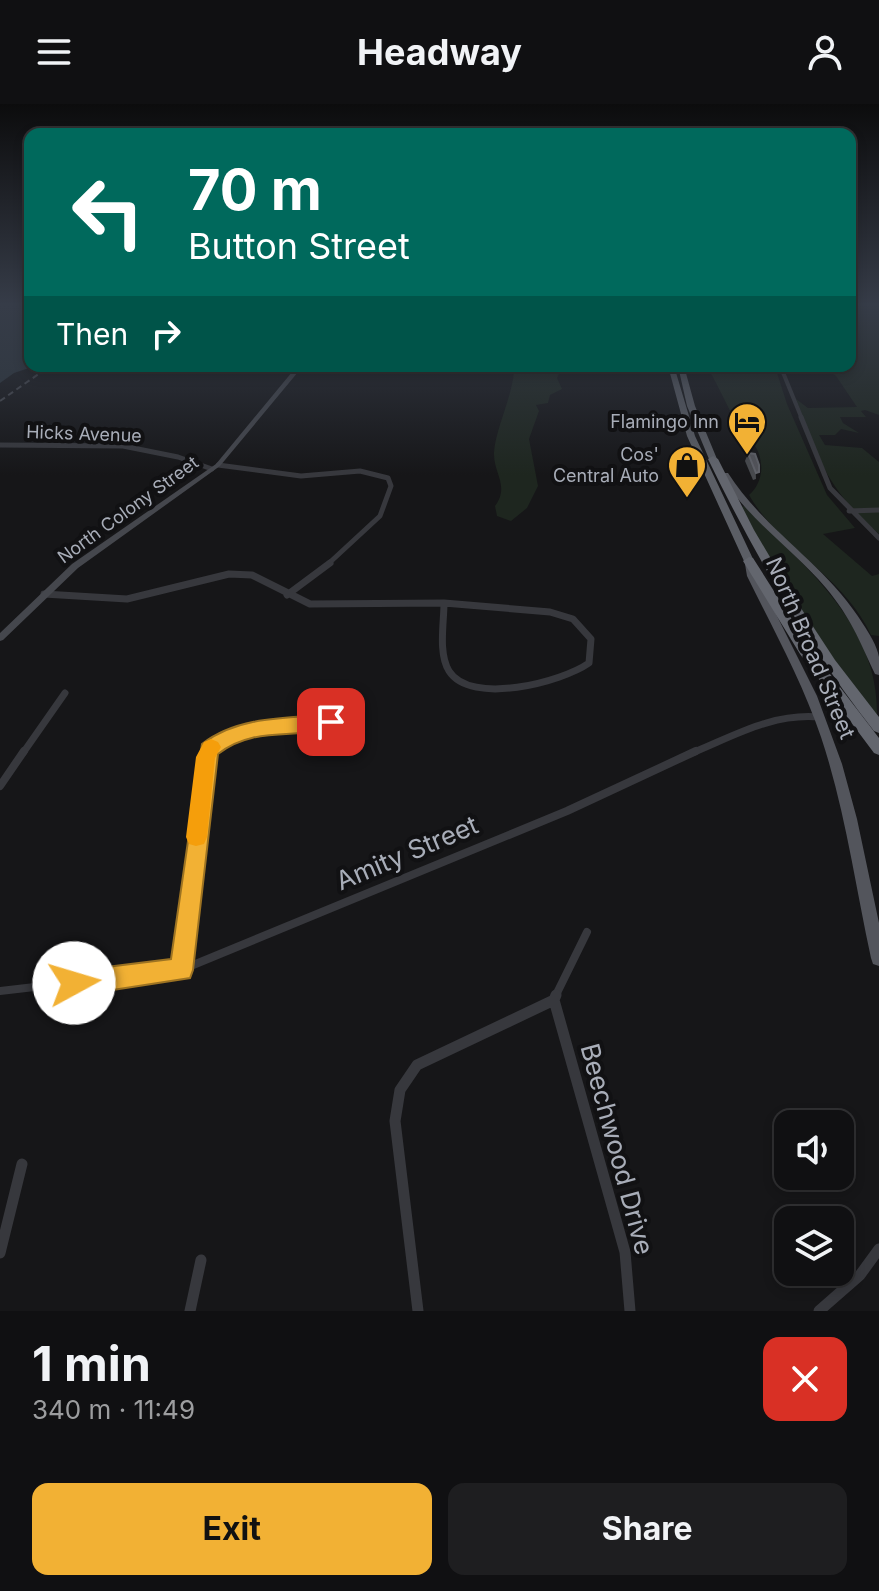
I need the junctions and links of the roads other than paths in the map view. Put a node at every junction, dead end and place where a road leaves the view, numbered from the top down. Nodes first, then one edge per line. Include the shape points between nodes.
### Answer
1 (295, 372) edge
2 (673, 372) edge
3 (682, 372) edge
4 (785, 372) edge
5 (0, 445) edge
6 (713, 459) junction
7 (215, 467) junction
8 (879, 510) edge
9 (849, 511) junction
10 (879, 538) edge
11 (749, 561) junction
12 (44, 594) junction
13 (287, 595) junction
14 (444, 603) junction
15 (0, 638) edge
16 (875, 644) edge
17 (879, 671) edge
18 (65, 693) dead end
19 (819, 717) junction
20 (879, 727) edge
21 (329, 746) dead end
22 (879, 749) edge
23 (0, 786) edge
24 (874, 917) edge
25 (587, 932) dead end
26 (879, 958) edge
27 (181, 970) junction
28 (0, 991) edge
29 (554, 1000) junction
30 (22, 1164) dead end
31 (879, 1249) edge
32 (0, 1253) edge
33 (201, 1260) dead end
34 (190, 1311) edge
35 (418, 1311) edge
36 (630, 1311) edge
37 (819, 1311) edge

1 - 7 main road, North Colony Street
2 - 11 highway, North Broad Street via 689,430
3 - 6 highway, North Broad Street
4 - 9 street via 822,471
5 - 7 street, Hicks Avenue via 123,446
6 - 16 main road, North Broad Street via 744,503 839,595
6 - 20 highway via 785,597
7 - 12 main road, North Colony Street via 103,544
7 - 13 street, Hicks Avenue via 314,476 360,469 388,478 391,486 380,516
8 - 9 street
9 - 10 street
11 - 19 main road, North Broad Street
11 - 22 highway via 805,651
12 - 13 street via 127,599 229,574 252,575
12 - 15 main road, North Colony Street
13 - 14 street via 321,605
14 - 14 street via 450,674 466,685 491,689 567,678 589,663 591,639 573,619 550,612
16 - 17 main road, North Broad Street
18 - 23 street
19 - 24 main road, North Broad Street
19 - 27 street, Amity Street via 774,719 567,811
21 - 27 street via 331,722 259,727 208,750
24 - 26 main road, North Broad Street
25 - 29 street
27 - 28 street, Amity Street
29 - 35 street via 417,1065 400,1090 395,1121
29 - 36 street, Beechwood Drive via 625,1252
30 - 32 street
31 - 37 street via 850,1286
33 - 34 street

